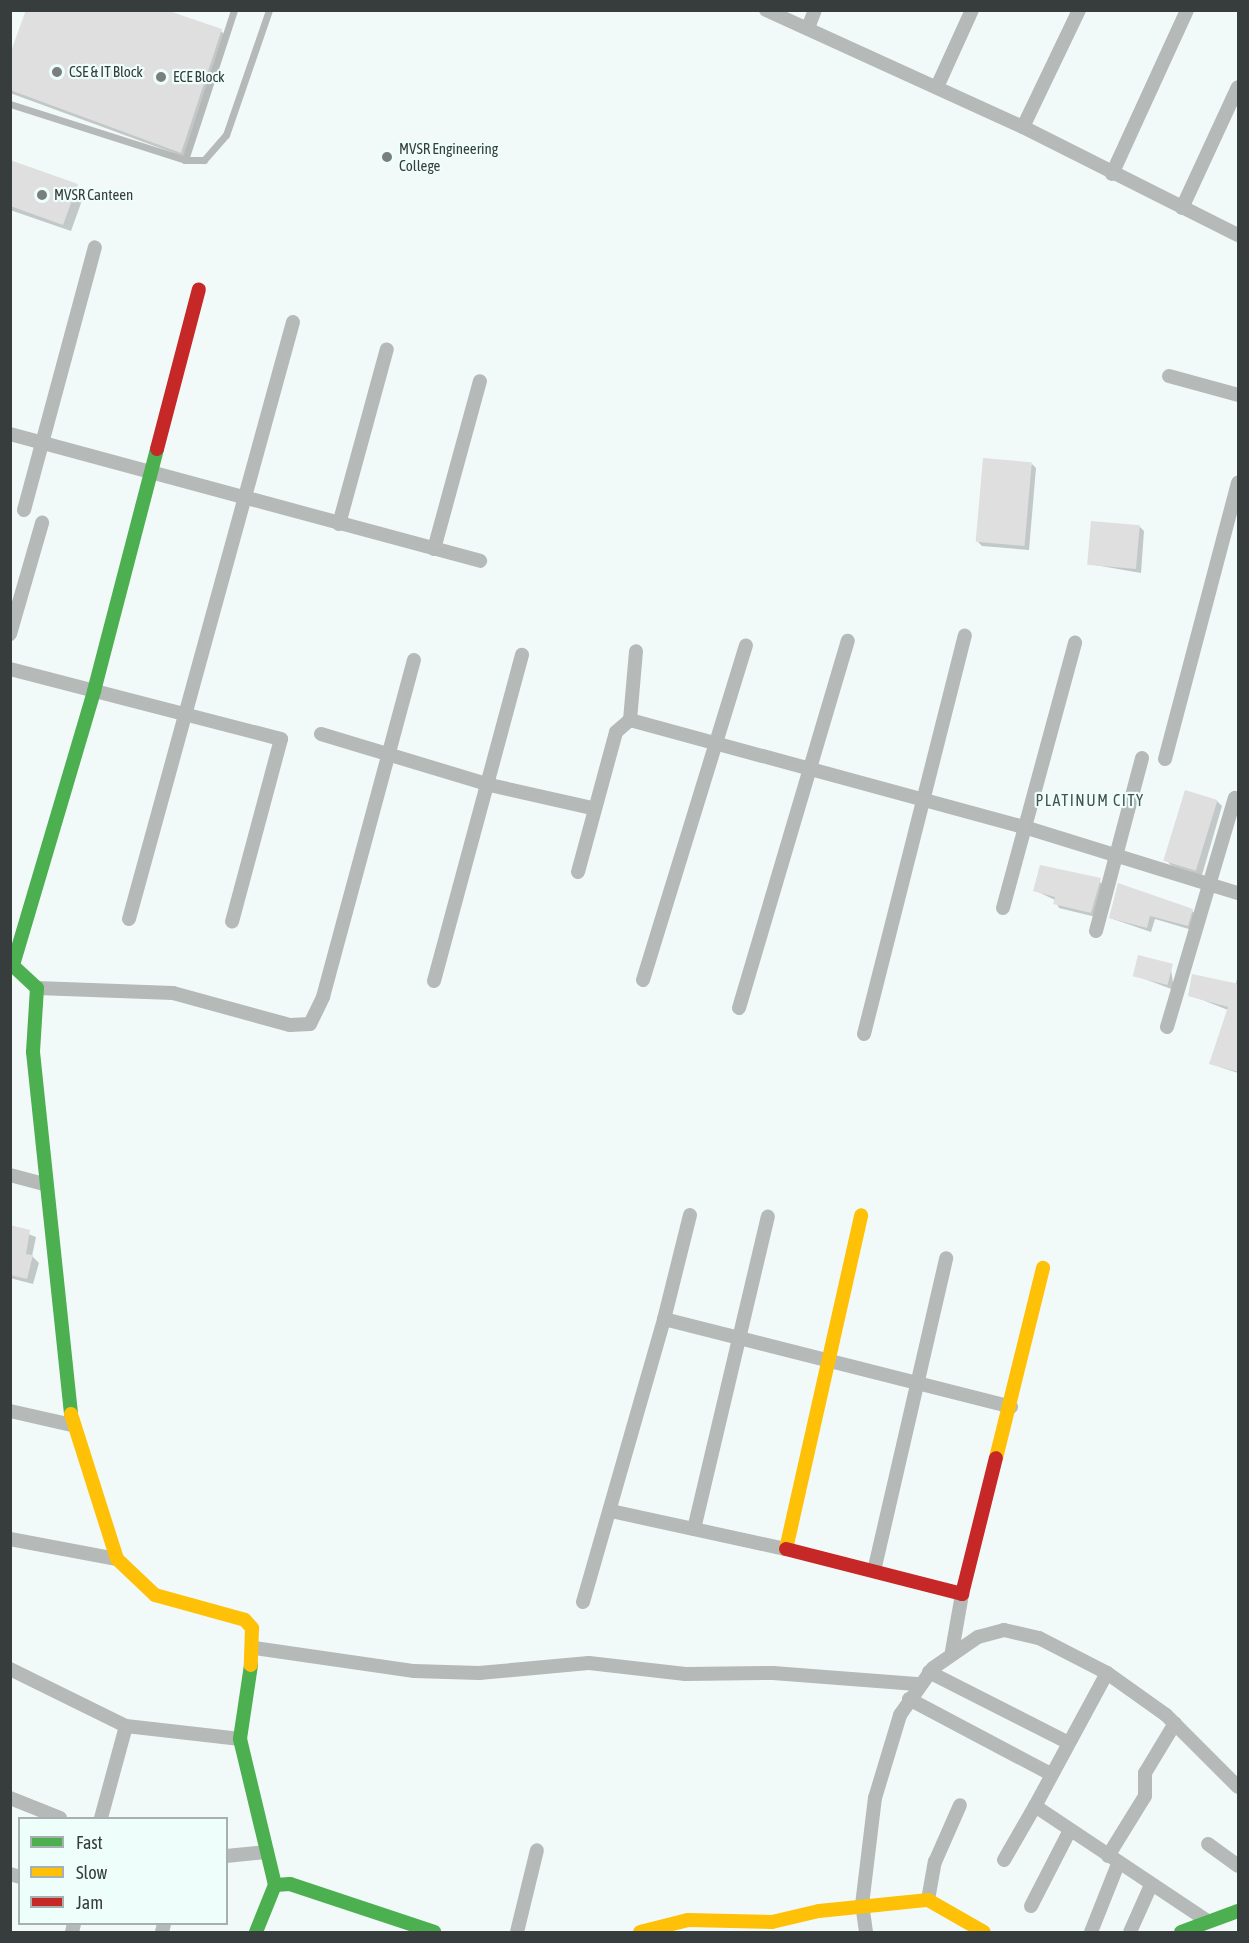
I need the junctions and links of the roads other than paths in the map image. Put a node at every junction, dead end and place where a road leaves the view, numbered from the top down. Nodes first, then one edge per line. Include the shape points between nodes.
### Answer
1 (234, 10) edge
2 (268, 10) edge
3 (766, 10) edge
4 (815, 10) edge
5 (972, 10) edge
6 (1079, 10) edge
7 (1188, 10) edge
8 (808, 28) junction
9 (937, 87) junction
10 (1239, 87) edge
11 (10, 104) edge
12 (1023, 127) junction
13 (185, 160) junction
14 (1112, 174) junction
15 (1182, 208) junction
16 (1239, 236) edge
17 (94, 247) dead end
18 (199, 289) dead end
19 (293, 322) dead end
20 (387, 349) dead end
21 (1168, 376) dead end
22 (480, 381) dead end
23 (1239, 395) edge
24 (10, 434) edge
25 (44, 443) junction
26 (149, 472) junction
27 (1239, 482) edge
28 (246, 499) junction
29 (24, 510) dead end
30 (42, 523) dead end
31 (339, 524) junction
32 (434, 549) junction
33 (480, 561) dead end
34 (10, 634) edge
35 (965, 636) dead end
36 (848, 641) dead end
37 (1075, 643) dead end
38 (746, 646) dead end
39 (636, 651) dead end
40 (522, 655) dead end
41 (414, 660) dead end
42 (10, 669) edge
43 (94, 691) junction
44 (184, 714) junction
45 (630, 720) junction
46 (321, 734) dead end
47 (717, 742) junction
48 (389, 753) junction
49 (1142, 758) dead end
50 (1165, 759) dead end
51 (807, 767) junction
52 (490, 785) junction
53 (1234, 798) dead end
54 (920, 802) junction
55 (592, 808) junction
56 (1021, 826) junction
57 (1117, 855) junction
58 (578, 872) dead end
59 (1209, 885) junction
60 (1239, 893) edge
61 (1003, 908) dead end
62 (129, 919) dead end
63 (232, 922) dead end
64 (1096, 931) dead end
65 (12, 964) edge
66 (643, 980) dead end
67 (434, 981) dead end
68 (37, 988) junction
69 (738, 1008) dead end
70 (1167, 1027) dead end
71 (864, 1034) dead end
72 (10, 1175) edge
73 (44, 1184) junction
74 (690, 1215) dead end
75 (861, 1215) dead end
76 (768, 1217) dead end
77 (946, 1258) dead end
78 (1043, 1268) dead end
79 (664, 1319) junction
80 (738, 1341) junction
81 (829, 1363) junction
82 (919, 1384) junction
83 (1011, 1407) junction
84 (10, 1411) edge
85 (72, 1425) junction
86 (612, 1510) junction
87 (694, 1529) junction
88 (10, 1539) edge
89 (786, 1549) junction
90 (117, 1559) junction
91 (874, 1571) junction
92 (962, 1594) junction
93 (583, 1602) dead end
94 (254, 1648) junction
95 (952, 1651) junction
96 (10, 1669) edge
97 (929, 1672) junction
98 (1107, 1673) junction
99 (917, 1684) junction
100 (909, 1699) junction
101 (1174, 1723) junction
102 (126, 1726) junction
103 (240, 1739) junction
104 (1067, 1742) junction
105 (1049, 1773) junction
106 (1239, 1787) edge
107 (10, 1798) edge
108 (960, 1805) dead end
109 (1035, 1806) junction
110 (58, 1817) edge
111 (101, 1817) edge
112 (1070, 1830) junction
113 (1208, 1844) dead end
114 (537, 1850) dead end
115 (266, 1852) junction
116 (228, 1856) edge
117 (1004, 1860) dead end
118 (1113, 1860) junction
119 (1239, 1866) edge
120 (274, 1885) junction
121 (1151, 1885) junction
122 (928, 1900) junction
123 (862, 1905) junction
124 (1031, 1906) dead end
125 (1239, 1911) edge
126 (1206, 1920) junction
127 (775, 1927) edge
128 (407, 1929) edge
129 (256, 1932) edge
130 (434, 1932) edge
131 (517, 1932) edge
132 (640, 1932) edge
133 (866, 1932) edge
134 (984, 1932) edge
135 (1091, 1932) edge
136 (1130, 1932) edge
137 (1182, 1932) edge

1 - 13 lane
2 - 13 lane via 226,135 204,160
3 - 8 street
4 - 8 street
5 - 9 street
6 - 12 street
7 - 14 street
8 - 9 street
9 - 12 street
10 - 15 street
11 - 13 lane
12 - 14 street
14 - 15 street
15 - 16 street
17 - 25 street
18 - 26 street
19 - 28 street
20 - 31 street
21 - 23 street
22 - 32 street
24 - 25 street
25 - 26 street
25 - 29 street
26 - 28 street
26 - 43 street
27 - 50 street
28 - 31 street
28 - 44 street
30 - 34 street
31 - 32 street
32 - 33 street
35 - 54 street
36 - 51 street
37 - 56 street
38 - 47 street
39 - 45 street
40 - 52 street
41 - 48 street
42 - 43 street
43 - 44 street
43 - 65 street
44 - 62 street
44 - 63 street via 281,739
45 - 47 street
45 - 55 street via 616,732
46 - 48 street
47 - 51 street
47 - 66 street
48 - 52 street
48 - 68 street via 323,998 310,1024 290,1025 173,993
49 - 57 street
51 - 54 street
51 - 69 street
52 - 55 street
52 - 67 street
53 - 59 street
54 - 56 street
54 - 71 street
55 - 58 street
56 - 57 street
56 - 61 street
57 - 59 street
57 - 64 street
59 - 60 street
59 - 70 street
65 - 68 street
68 - 73 street via 33,1052
72 - 73 street
73 - 85 street
74 - 79 street
75 - 81 street
76 - 80 street
77 - 82 street
78 - 83 street
79 - 80 street
79 - 86 street
80 - 81 street
80 - 87 street
81 - 82 street
81 - 89 street
82 - 83 street
82 - 91 street
83 - 92 street
84 - 85 street
85 - 90 street
86 - 87 street
86 - 93 street
87 - 89 street
88 - 90 street
89 - 91 street
90 - 94 street via 155,1595 245,1620 252,1628
91 - 92 street
92 - 95 street
94 - 99 street via 414,1671 479,1673 589,1663 686,1674 773,1673
94 - 103 street
95 - 97 street
95 - 98 street via 1004,1630 1039,1638
96 - 102 street
97 - 99 street
97 - 104 street
98 - 101 street
98 - 104 street
99 - 100 street
100 - 105 street
100 - 123 street via 875,1798
101 - 106 street
101 - 118 street via 1145,1773 1145,1796
102 - 103 street
102 - 111 street
103 - 115 street
104 - 105 street
105 - 109 street
107 - 110 street
108 - 122 street via 935,1862
109 - 112 street
109 - 117 street
112 - 118 street
112 - 124 street
113 - 119 street
114 - 131 street
115 - 116 street
115 - 120 street
118 - 121 street
118 - 135 street
120 - 128 street via 290,1884
120 - 129 street
121 - 126 street
121 - 136 street
122 - 123 street
122 - 134 street
123 - 127 street
123 - 133 street
125 - 126 street
126 - 137 street
127 - 132 street via 688,1920
128 - 130 street

